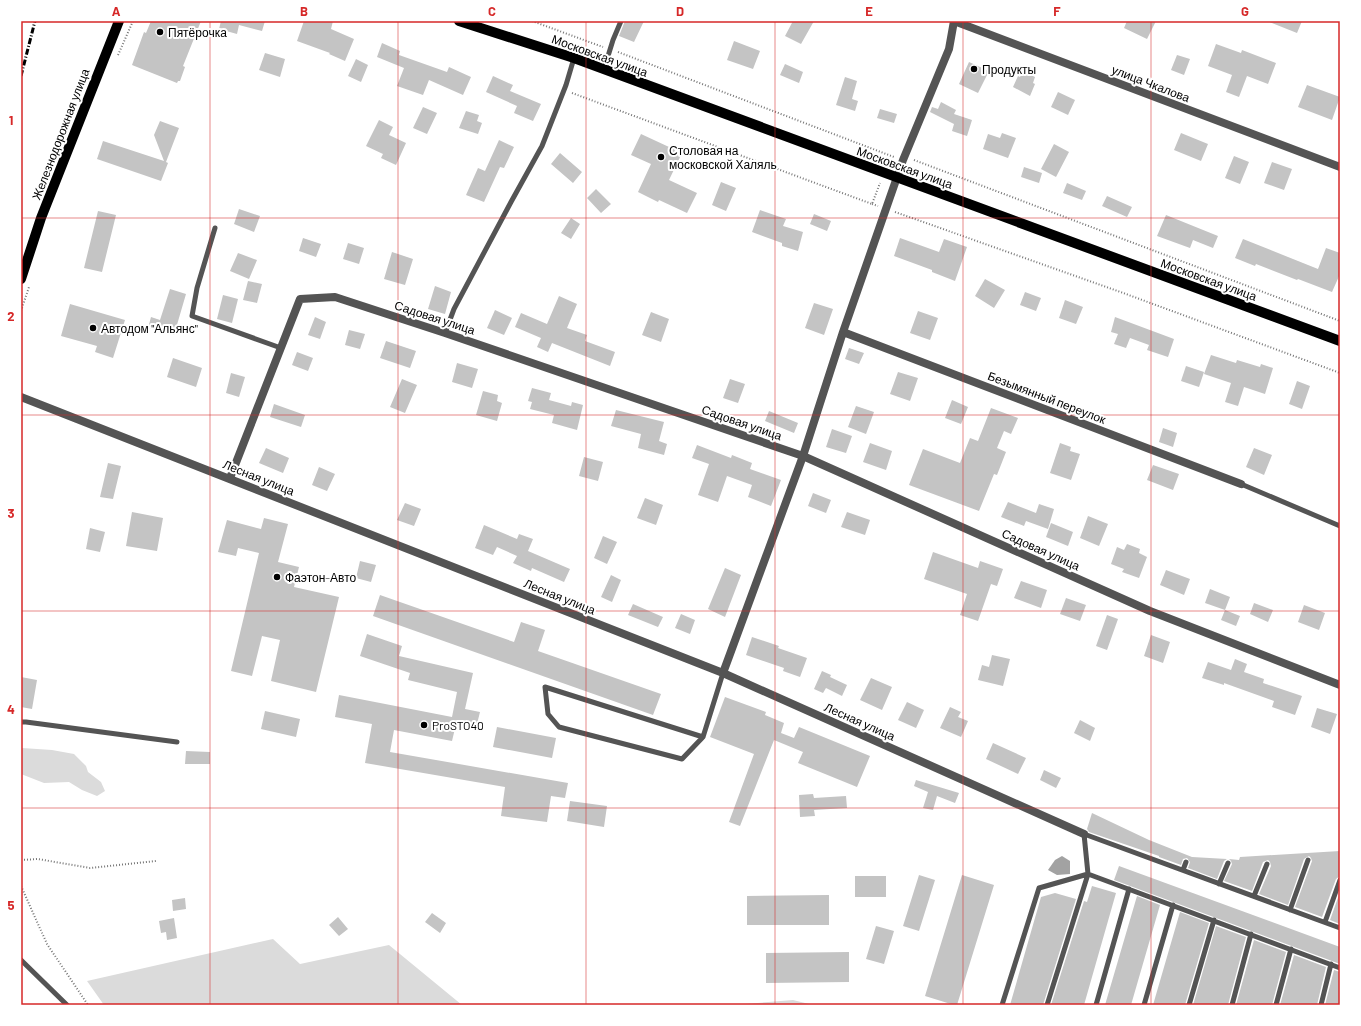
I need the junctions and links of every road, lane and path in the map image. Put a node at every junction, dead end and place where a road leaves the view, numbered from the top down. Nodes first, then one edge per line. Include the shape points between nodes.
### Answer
1 (119, 21) edge
2 (459, 21) edge
3 (532, 21) edge
4 (621, 21) edge
5 (954, 21) edge
6 (610, 49) junction
7 (574, 58) junction
8 (604, 69) junction
9 (564, 90) junction
10 (890, 156) junction
11 (903, 160) junction
12 (1340, 167) edge
13 (883, 173) junction
14 (897, 178) junction
15 (872, 204) junction
16 (887, 209) junction
17 (215, 228) dead end
18 (21, 279) edge
19 (1340, 321) edge
20 (843, 332) junction
21 (445, 333) junction
22 (1340, 341) edge
23 (281, 348) junction
24 (1340, 373) edge
25 (21, 397) edge
26 (803, 456) junction
27 (230, 478) junction
28 (1241, 484) joint
29 (1340, 526) edge
30 (723, 673) junction
31 (1340, 685) edge
32 (21, 722) edge
33 (702, 737) junction
34 (177, 742) dead end
35 (1084, 834) junction
36 (21, 860) edge
37 (1308, 860) dead end
38 (156, 861) dead end
39 (1186, 862) dead end
40 (1228, 863) dead end
41 (1267, 864) dead end
42 (1183, 870) junction
43 (1088, 874) junction
44 (1340, 880) edge
45 (1219, 884) junction
46 (21, 886) edge
47 (1129, 889) junction
48 (1254, 896) junction
49 (1173, 906) junction
50 (1290, 910) junction
51 (1214, 920) junction
52 (1325, 922) junction
53 (1340, 928) edge
54 (1251, 934) junction
55 (1291, 949) junction
56 (21, 960) edge
57 (1331, 964) junction
58 (1340, 968) edge
59 (67, 1005) edge
60 (88, 1005) edge
61 (1002, 1005) edge
62 (1048, 1005) edge
63 (1096, 1005) edge
64 (1144, 1005) edge
65 (1189, 1005) edge
66 (1232, 1005) edge
67 (1276, 1005) edge
68 (1321, 1005) edge

1 - 18 main road, Железнодорожная улица via 41,218
2 - 7 main road, Московская улица
3 - 6 path
4 - 6 lane
5 - 11 street via 949,49
5 - 12 street, улица Чкалова
6 - 8 lane
6 - 10 path
7 - 8 main road, Московская улица
7 - 9 lane
8 - 13 main road, Московская улица
9 - 15 path
9 - 21 lane via 542,146 454,309
10 - 11 path
10 - 13 path
11 - 14 street
11 - 19 path via 916,160
13 - 14 main road, Московская улица
13 - 15 path
14 - 16 street
14 - 22 main road, Московская улица
15 - 16 path
16 - 20 street
16 - 24 path
17 - 23 lane via 197,288 192,316
20 - 26 street
20 - 28 street, Безымянный переулок
21 - 23 street, Садовая улица via 335,297 300,299
21 - 26 street, Садовая улица
23 - 27 street, Садовая улица
25 - 27 street, Лесная улица
26 - 30 street
26 - 31 street, Садовая улица via 1150,611
27 - 30 street, Лесная улица
28 - 29 lane
30 - 33 lane
30 - 35 street, Лесная улица
32 - 34 lane
33 - 33 lane via 682,758 559,727 548,714 545,688
35 - 42 lane
35 - 43 lane
36 - 38 path via 38,859 90,868
37 - 50 lane
39 - 42 lane
40 - 45 lane
41 - 48 lane
42 - 45 lane
43 - 47 lane
43 - 61 lane via 1039,888
43 - 62 lane
44 - 52 lane
45 - 48 lane
46 - 60 path via 46,944
47 - 49 lane
47 - 63 lane
48 - 50 lane
49 - 51 lane
49 - 64 lane
50 - 52 lane
51 - 54 lane
51 - 65 lane
52 - 53 lane
54 - 55 lane
54 - 66 lane
55 - 57 lane
55 - 67 lane
56 - 59 lane
57 - 58 lane
57 - 68 lane

